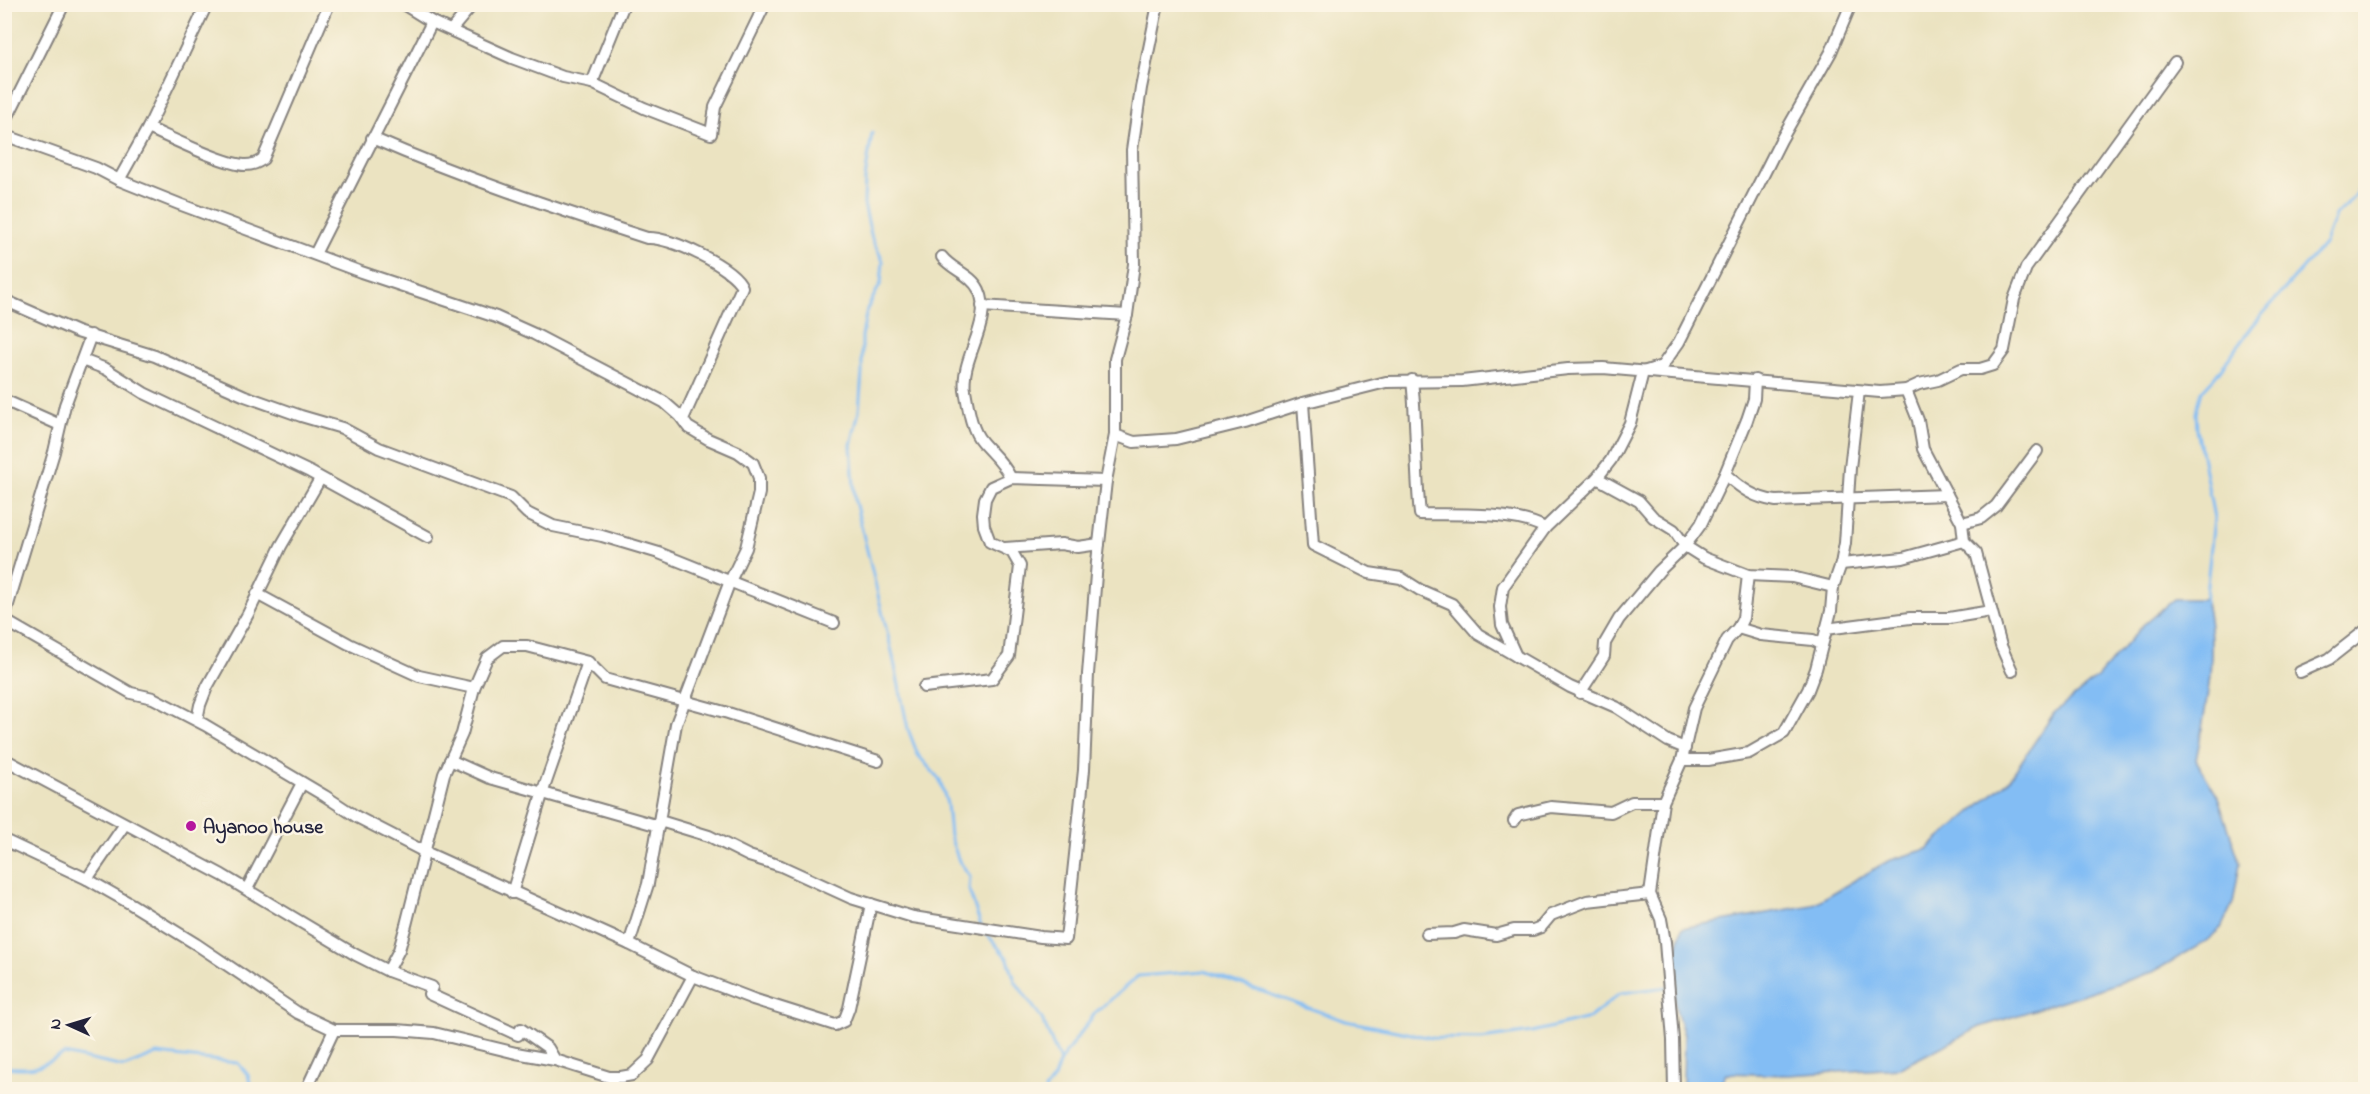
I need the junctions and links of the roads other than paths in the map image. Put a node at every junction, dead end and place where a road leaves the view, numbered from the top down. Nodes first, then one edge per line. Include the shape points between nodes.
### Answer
1 (64, 4) edge
2 (207, 4) edge
3 (329, 4) edge
4 (403, 4) edge
5 (473, 4) edge
6 (624, 4) edge
7 (765, 4) edge
8 (1158, 4) edge
9 (1851, 4) edge
10 (432, 22) junction
11 (452, 29) junction
12 (2175, 62) dead end
13 (592, 83) junction
14 (4, 124) edge
15 (148, 128) junction
16 (4, 135) edge
17 (372, 138) junction
18 (119, 180) junction
19 (315, 254) junction
20 (942, 256) dead end
21 (4, 300) edge
22 (982, 306) junction
23 (1127, 315) junction
24 (91, 335) junction
25 (82, 360) junction
26 (1643, 372) junction
27 (1412, 380) junction
28 (1755, 380) junction
29 (1906, 390) junction
30 (1859, 391) junction
31 (4, 400) edge
32 (1303, 403) junction
33 (682, 419) junction
34 (60, 425) junction
35 (1115, 435) junction
36 (2037, 451) dead end
37 (1725, 474) junction
38 (1011, 478) junction
39 (1597, 478) junction
40 (320, 479) junction
41 (1106, 482) junction
42 (1947, 495) junction
43 (1848, 500) junction
44 (1962, 523) junction
45 (1545, 528) junction
46 (428, 537) dead end
47 (1964, 541) junction
48 (1099, 544) junction
49 (1685, 546) junction
50 (1005, 548) junction
51 (1841, 564) junction
52 (1748, 575) junction
53 (730, 581) junction
54 (1833, 587) junction
55 (257, 594) junction
56 (1991, 611) junction
57 (4, 619) edge
58 (834, 623) dead end
59 (1738, 628) junction
60 (1826, 629) junction
61 (2366, 630) edge
62 (1821, 644) junction
63 (1516, 656) junction
64 (588, 662) junction
65 (2012, 671) dead end
66 (2300, 672) dead end
67 (924, 687) dead end
68 (474, 688) junction
69 (1580, 693) junction
70 (685, 700) junction
71 (196, 720) junction
72 (1685, 748) junction
73 (4, 759) edge
74 (450, 760) junction
75 (1682, 760) junction
76 (878, 761) dead end
77 (302, 783) junction
78 (542, 793) junction
79 (1663, 802) junction
80 (1514, 821) dead end
81 (125, 824) junction
82 (660, 824) junction
83 (4, 840) edge
84 (425, 852) junction
85 (87, 879) junction
86 (247, 889) junction
87 (512, 893) junction
88 (1650, 894) junction
89 (871, 904) junction
90 (1427, 934) dead end
91 (629, 944) junction
92 (388, 971) junction
93 (693, 976) junction
94 (334, 1030) junction
95 (555, 1060) junction
96 (306, 1089) edge
97 (1674, 1089) edge

1 - 14 street
2 - 15 street
3 - 15 street via 263,159 256,164 222,159
4 - 10 street
5 - 11 street
6 - 13 street
7 - 13 street via 715,107 711,134
8 - 23 street via 1132,150 1134,264
9 - 26 street via 1831,52 1781,140 1679,342 1662,366
10 - 11 street
10 - 17 street
11 - 13 street via 512,58
12 - 29 street via 2026,268 2014,299 2004,350 1993,365 1961,369
15 - 18 street
16 - 18 street
17 - 19 street
17 - 33 street via 588,218 695,250 738,279 742,287
18 - 19 street
19 - 33 street via 534,334 663,402
20 - 22 street via 975,284
21 - 24 street
22 - 23 street
22 - 38 street via 965,387 975,430 1004,463
23 - 35 street via 1115,359
24 - 25 street
24 - 53 street via 155,356 245,396 342,428 379,448 511,497 527,513 553,526 640,547
25 - 34 street
25 - 40 street
26 - 27 street via 1568,369 1462,381
26 - 28 street
26 - 39 street via 1630,423
27 - 32 street via 1386,382
27 - 45 street via 1420,514 1499,517 1534,522
28 - 30 street
28 - 37 street via 1754,399
29 - 30 street
29 - 42 street via 1918,420 1923,449
30 - 43 street
31 - 34 street
32 - 35 street via 1245,423 1176,439 1134,442
32 - 63 street via 1313,545 1368,573 1401,578 1452,604 1479,634
33 - 53 street via 708,439 749,459 758,472 759,493 746,548
34 - 57 street
35 - 41 street
36 - 44 street via 1996,506 1981,518
37 - 43 street via 1758,498
37 - 49 street via 1701,524
38 - 41 street
38 - 50 street via 991,487 983,514 990,542
39 - 45 street
39 - 49 street via 1639,501 1653,517 1674,530
40 - 46 street
40 - 55 street
41 - 48 street
42 - 43 street
42 - 44 street
43 - 51 street
44 - 47 street
45 - 63 street via 1503,587 1502,625
47 - 51 street via 1903,558
47 - 56 street via 1976,553
48 - 50 street
48 - 89 street via 1084,770 1066,939 913,917
49 - 52 street
49 - 69 street via 1619,619 1605,643 1604,656
50 - 67 street via 1020,566 1009,656 992,679
51 - 54 street
52 - 54 street via 1792,577
52 - 59 street via 1743,618
53 - 58 street
53 - 70 street
54 - 60 street
55 - 68 street via 349,644 419,675
55 - 71 street via 207,687
56 - 60 street
56 - 65 street
57 - 71 street via 131,693 153,698
59 - 62 street
59 - 72 street via 1727,640 1694,708
60 - 62 street
61 - 66 street via 2329,659
62 - 75 street via 1808,690 1784,733 1749,753
63 - 69 street
64 - 68 street via 527,646 503,646 487,658
64 - 70 street via 605,679
64 - 78 street
68 - 74 street via 462,734
69 - 72 street via 1616,708
70 - 76 street
70 - 82 street via 676,724
71 - 77 street
72 - 75 street
73 - 81 street
74 - 78 street via 490,778
74 - 84 street
75 - 79 street
77 - 84 street
77 - 86 street
78 - 82 street
78 - 87 street
79 - 80 street via 1632,802 1611,812 1551,807 1518,815
79 - 88 street
81 - 85 street
81 - 86 street
82 - 89 street via 709,836
82 - 91 street via 648,884
83 - 85 street
84 - 87 street
84 - 92 street via 404,933
85 - 94 street via 196,944 298,1013
86 - 92 street
87 - 91 street
88 - 90 street via 1587,901 1551,915 1533,930 1496,935 1464,930
88 - 97 street via 1661,919
89 - 93 street via 849,1008 844,1021 835,1025
91 - 93 street
92 - 95 street via 432,987 429,994 481,1019 518,1035 521,1029 548,1048
93 - 95 street via 648,1060 632,1075 609,1077
94 - 95 street via 434,1033
94 - 96 street

